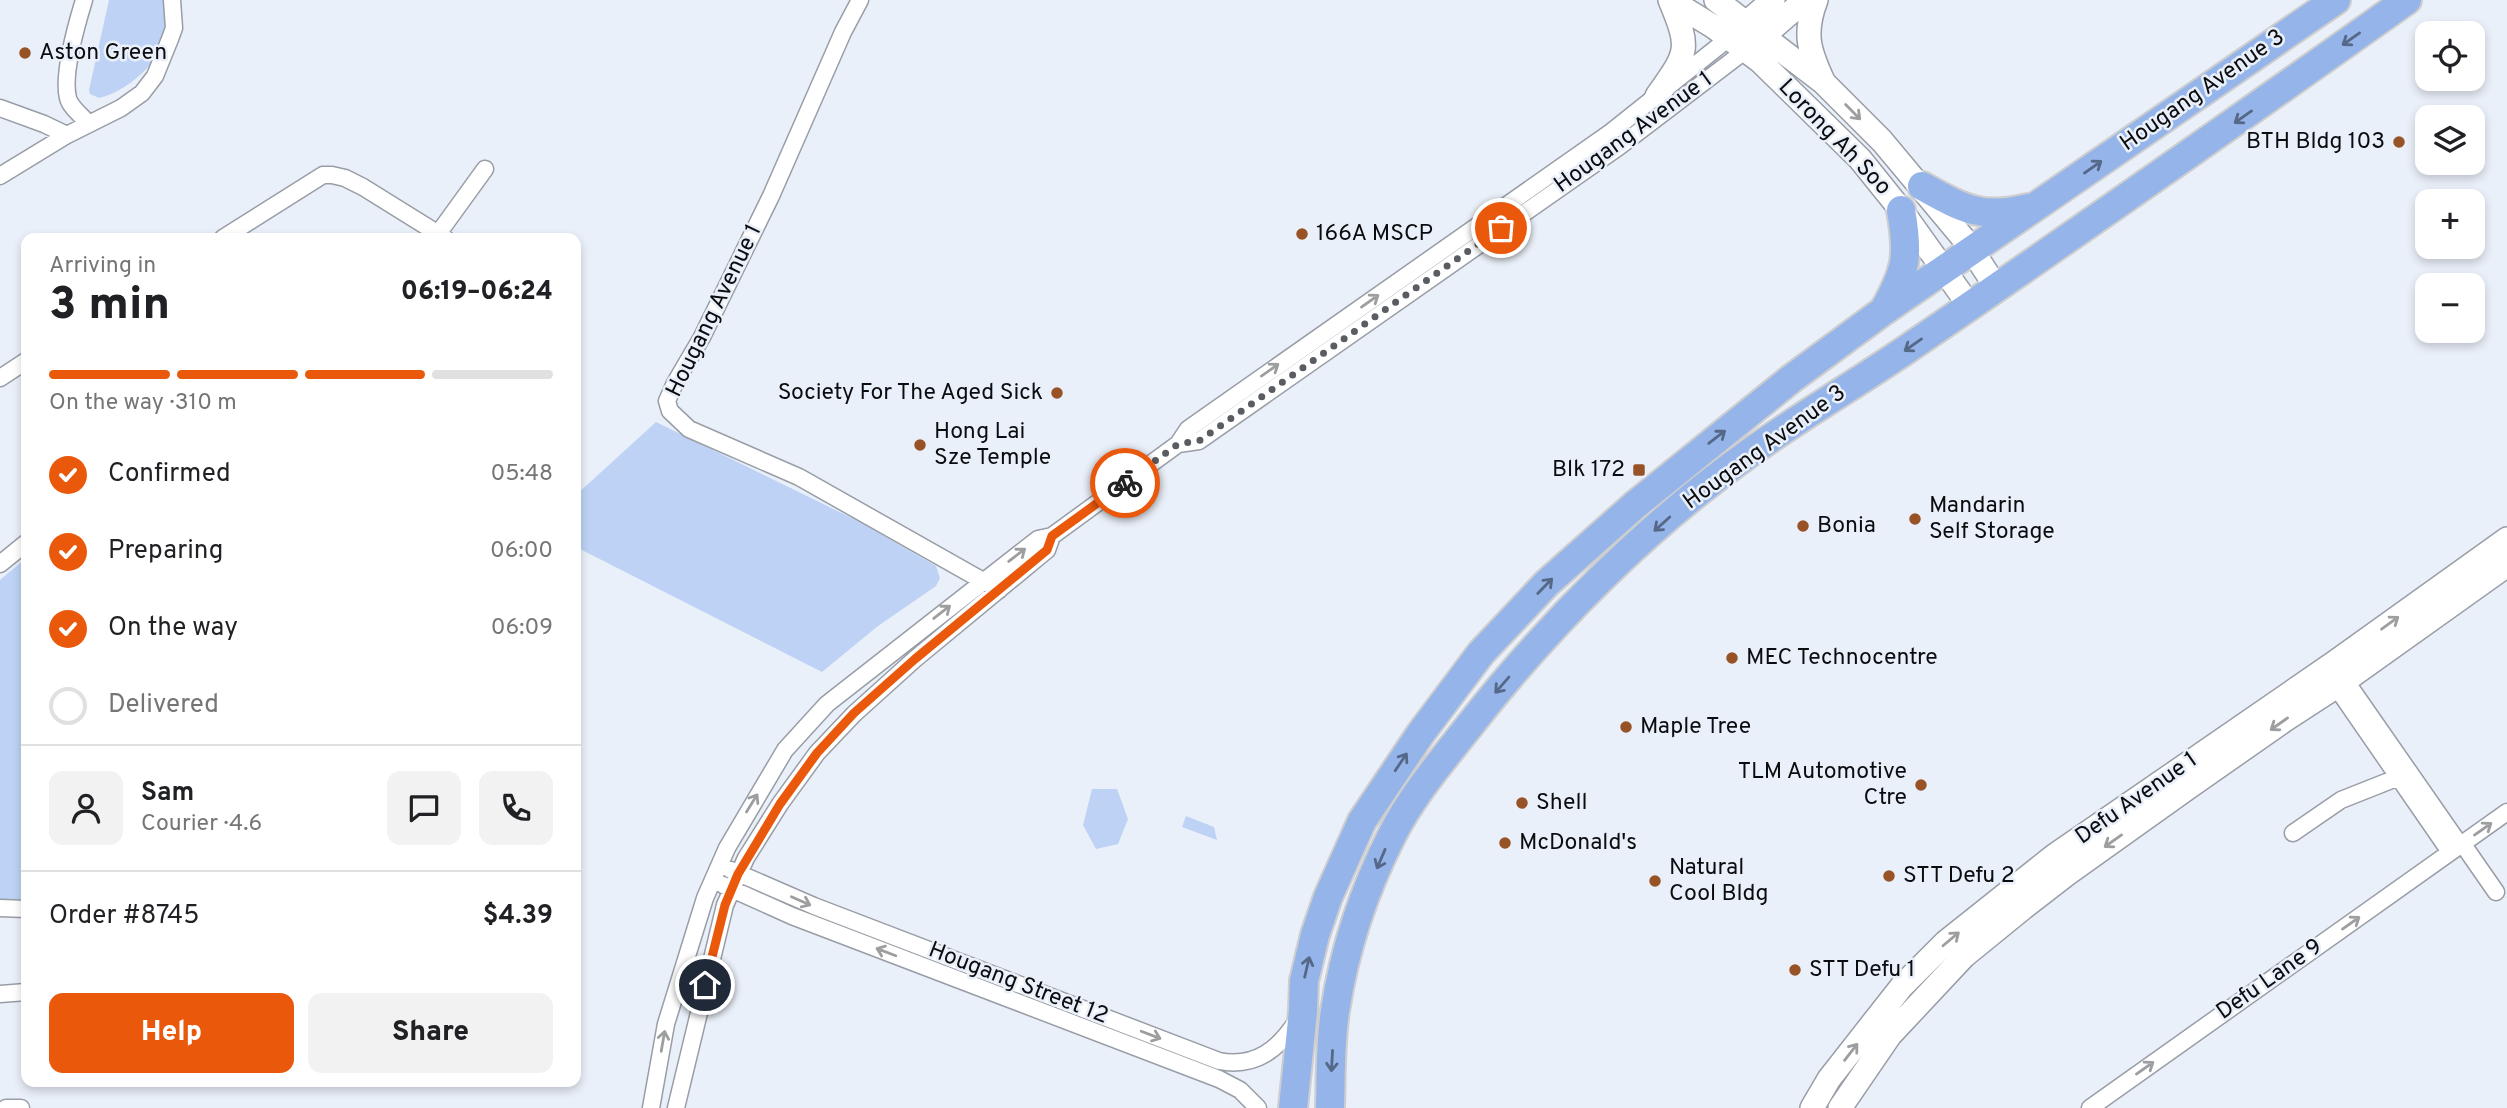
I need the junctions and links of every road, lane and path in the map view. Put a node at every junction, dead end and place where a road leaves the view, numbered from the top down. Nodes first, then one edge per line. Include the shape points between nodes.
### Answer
1 (84, 0) edge
2 (172, 0) edge
3 (860, 0) edge
4 (1670, 0) edge
5 (1716, 0) edge
6 (1773, 0) edge
7 (1805, 0) edge
8 (1816, 0) edge
9 (2336, 0) edge
10 (2407, 0) edge
11 (1756, 29) junction
12 (1738, 44) junction
13 (1824, 83) junction
14 (1657, 96) junction
15 (0, 108) edge
16 (88, 123) junction
17 (67, 135) junction
18 (485, 169) dead end
19 (0, 176) edge
20 (1922, 187) junction
21 (2037, 206) junction
22 (1901, 210) junction
23 (231, 233) edge
24 (434, 233) edge
25 (443, 233) edge
26 (1972, 251) junction
27 (1945, 270) junction
28 (1996, 287) junction
29 (1969, 306) junction
30 (1882, 313) junction
31 (21, 363) edge
32 (0, 378) edge
33 (1178, 444) junction
34 (1052, 536) junction
35 (2507, 538) edge
36 (21, 547) edge
37 (0, 564) edge
38 (2507, 565) edge
39 (983, 580) junction
40 (999, 590) junction
41 (901, 644) junction
42 (915, 659) junction
43 (2335, 675) junction
44 (2399, 777) junction
45 (2507, 812) edge
46 (2293, 833) dead end
47 (2457, 847) junction
48 (720, 863) junction
49 (738, 874) junction
50 (712, 880) junction
51 (732, 890) junction
52 (2496, 892) dead end
53 (0, 908) edge
54 (21, 909) edge
55 (21, 992) edge
56 (0, 994) edge
57 (1303, 1012) junction
58 (6, 1108) edge
59 (21, 1108) edge
60 (651, 1108) edge
61 (676, 1108) edge
62 (1258, 1108) edge
63 (1293, 1108) edge
64 (1330, 1108) edge
65 (1812, 1108) edge
66 (1840, 1108) edge
67 (2090, 1108) edge

1 - 16 street via 74,35 68,99
2 - 16 street via 174,27 155,76 121,108
3 - 39 street, Hougang Avenue 1 via 771,196 667,401 670,411 689,429 799,477
4 - 12 main road, Lorong Ah Soo
4 - 14 main road via 1685,40 1684,55
5 - 11 main road, Lorong Ah Soo
6 - 11 main road, Hougang Avenue 1
7 - 11 main road, Hougang Avenue 1
8 - 13 main road via 1807,29
21 -> 9 highway, Hougang Avenue 3
10 -> 28 highway, Hougang Avenue 3
11 - 12 main road, Hougang Avenue 1
11 - 13 main road, Lorong Ah Soo
12 - 14 street, Hougang Avenue 1
12 - 22 main road, Lorong Ah Soo via 1860,159
12 - 33 street, Hougang Avenue 1 via 1620,146 1199,441
13 -> 20 main road, Lorong Ah Soo
33 -> 14 street, Hougang Avenue 1 via 1188,429
15 - 17 street
16 - 17 street
17 - 19 street
18 - 25 street
20 - 21 highway via 1984,214 2003,215
20 - 26 main road, Lorong Ah Soo
21 - 26 highway, Hougang Avenue 3
22 - 27 main road, Lorong Ah Soo
22 - 30 highway via 1905,262
23 - 24 street via 323,175 363,187
26 - 27 highway, Hougang Avenue 3
26 - 28 main road, Lorong Ah Soo
27 - 29 main road, Lorong Ah Soo
27 - 30 highway, Hougang Avenue 3
28 - 29 highway, Hougang Avenue 3
29 -> 64 highway, Hougang Avenue 3 via 1753,450 1669,517 1604,576 1486,704 1392,833 1358,914 1334,1014
57 -> 30 highway, Hougang Avenue 3 via 1304,981 1315,935 1363,821 1481,653 1547,583 1635,505 1791,379
31 - 32 street
33 - 34 street, Hougang Avenue 1
39 -> 34 street, Hougang Avenue 1 via 1038,539
34 - 40 street, Hougang Avenue 1 via 1047,550
43 -> 35 main road, Defu Avenue 1
36 - 37 street
38 - 43 main road, Defu Avenue 1
39 - 40 street, Hougang Avenue 1
41 -> 39 street
40 - 42 street
41 - 42 street
48 -> 41 street via 785,750 827,704
42 - 49 street via 817,753
43 - 44 street
43 - 47 street
65 -> 43 main road, Defu Avenue 1 via 1829,1079 1902,986 1946,942 2053,856
43 -> 66 main road, Defu Avenue 1 via 2286,719 2067,874 1964,956 1890,1035
44 - 46 street via 2348,797
44 - 47 street
47 -> 45 street, Defu Lane 9
47 - 52 street
67 -> 47 street, Defu Lane 9
48 - 49 street, Hougang Street 12
48 - 50 street
49 - 51 street
49 -> 57 street, Hougang Street 12 via 1219,1061 1236,1064 1262,1057 1289,1034
50 - 51 street, Hougang Street 12
60 -> 50 street via 666,1024
51 - 61 street
62 -> 51 street, Hougang Street 12 via 1240,1090 1219,1079
53 - 54 street
55 - 56 street
57 - 63 highway, Hougang Avenue 3
58 - 59 street

